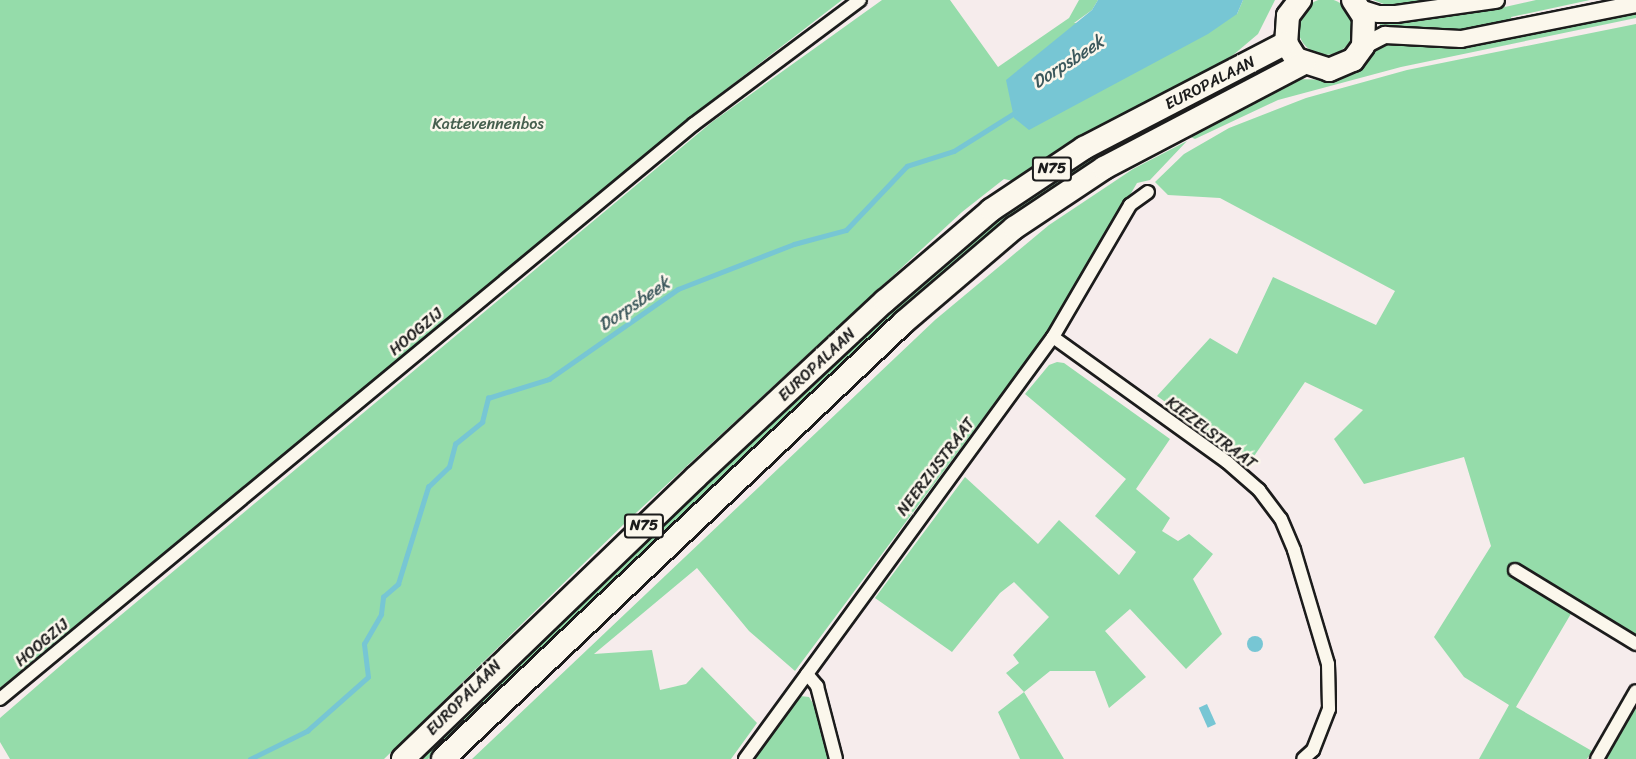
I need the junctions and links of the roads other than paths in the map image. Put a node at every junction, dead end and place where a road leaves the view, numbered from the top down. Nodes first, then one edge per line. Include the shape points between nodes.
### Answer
1 (860, 0) edge
2 (1283, 0) edge
3 (1300, 0) edge
4 (1496, 0) edge
5 (1356, 4) edge
6 (1636, 4) edge
7 (1286, 43) junction
8 (1363, 46) junction
9 (1304, 63) junction
10 (1234, 71) junction
11 (1148, 192) dead end
12 (1053, 337) junction
13 (1515, 570) dead end
14 (1636, 644) edge
15 (807, 674) junction
16 (1636, 691) edge
17 (0, 699) edge
18 (403, 759) edge
19 (443, 759) edge
20 (745, 759) edge
21 (836, 759) edge
22 (1303, 759) edge
23 (1597, 759) edge

1 - 17 street, HOOGZIJ via 694,124
2 - 10 highway via 1267,36
3 - 7 highway via 1288,16
4 - 5 main road via 1396,15 1378,14
5 - 8 highway via 1366,27
6 - 8 main road via 1461,39 1385,35
7 - 9 highway via 1296,60
7 - 10 highway, EUROPALAAN / N75
8 - 9 highway via 1353,60 1338,69 1320,70
9 - 19 highway, EUROPALAAN / N75 via 1104,168 1014,228 904,322
10 - 18 highway, EUROPALAAN / N75 via 1084,148 991,210 885,301
11 - 12 street, NEERZIJSTRAAT via 1130,205
12 - 15 street, NEERZIJSTRAAT
12 - 22 street, KIEZELSTRAAT via 1227,462 1259,489 1281,519 1294,549 1328,664 1329,709 1313,750
13 - 14 street
15 - 20 street, NEERZIJSTRAAT
15 - 21 street via 817,686
16 - 23 street

